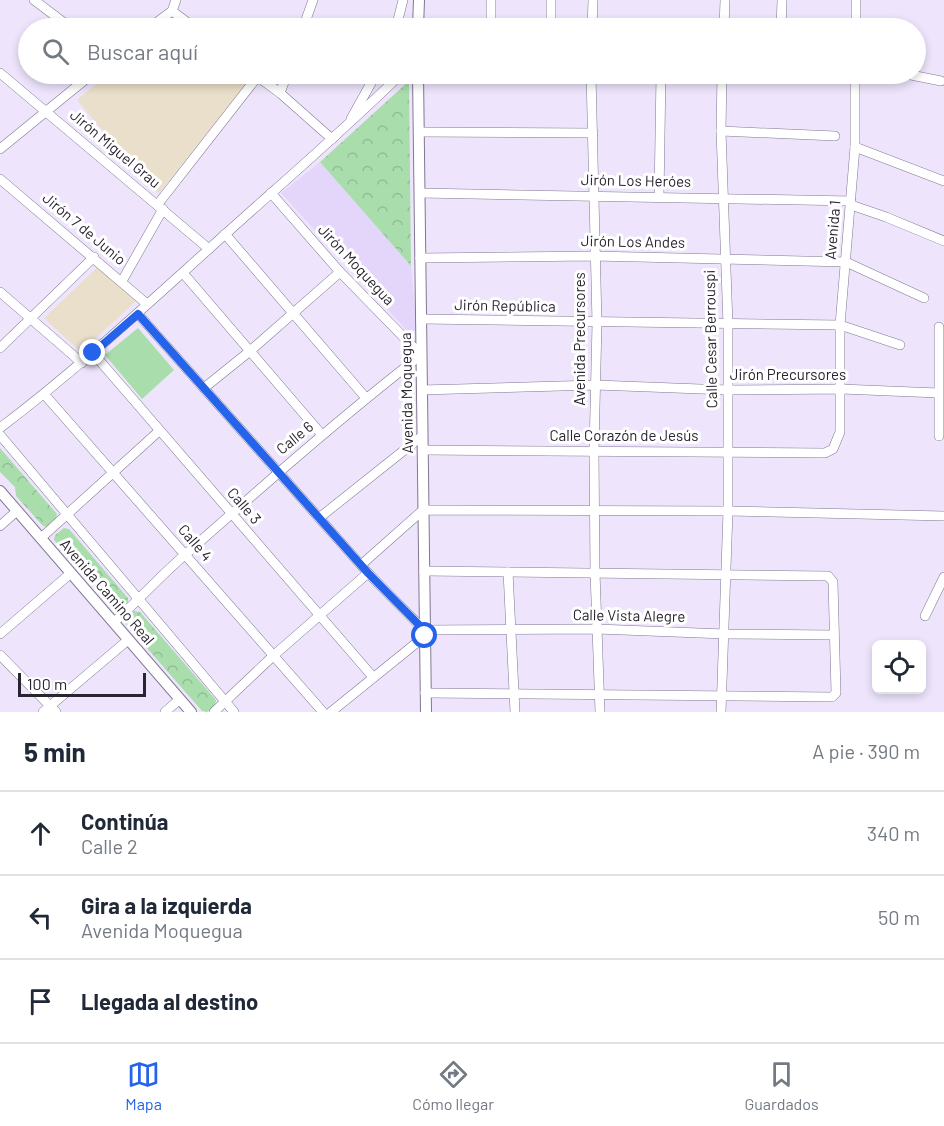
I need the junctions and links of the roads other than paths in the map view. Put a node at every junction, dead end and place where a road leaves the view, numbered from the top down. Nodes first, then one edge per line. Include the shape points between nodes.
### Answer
1 (34, 0) edge
2 (176, 0) edge
3 (313, 0) edge
4 (404, 0) edge
5 (419, 0) edge
6 (491, 0) edge
7 (551, 0) edge
8 (593, 0) edge
9 (725, 0) edge
10 (782, 0) edge
11 (856, 0) edge
12 (172, 11) junction
13 (58, 18) edge
14 (163, 18) edge
15 (181, 18) edge
16 (307, 18) edge
17 (399, 18) edge
18 (418, 18) edge
19 (491, 18) edge
20 (551, 18) edge
21 (592, 18) edge
22 (724, 18) edge
23 (781, 18) edge
24 (856, 18) edge
25 (0, 73) edge
26 (926, 78) edge
27 (941, 81) dead end
28 (80, 84) edge
29 (249, 84) edge
30 (268, 84) edge
31 (283, 84) edge
32 (371, 84) edge
33 (390, 84) edge
34 (418, 84) edge
35 (591, 84) edge
36 (661, 84) edge
37 (722, 84) edge
38 (855, 84) edge
39 (280, 93) junction
40 (46, 111) junction
41 (722, 131) junction
42 (419, 132) junction
43 (593, 133) junction
44 (835, 136) dead end
45 (332, 139) junction
46 (855, 147) junction
47 (0, 149) edge
48 (0, 179) edge
49 (944, 181) edge
50 (271, 193) junction
51 (420, 193) junction
52 (595, 196) junction
53 (659, 196) junction
54 (724, 198) junction
55 (851, 203) junction
56 (160, 206) junction
57 (225, 234) junction
58 (944, 241) edge
59 (209, 249) junction
60 (594, 256) junction
61 (94, 257) junction
62 (420, 258) junction
63 (726, 260) junction
64 (846, 262) junction
65 (340, 272) junction
66 (183, 273) junction
67 (122, 281) junction
68 (0, 292) edge
69 (924, 298) dead end
70 (147, 304) junction
71 (294, 313) junction
72 (138, 314) junction
73 (32, 318) junction
74 (421, 319) junction
75 (597, 322) junction
76 (728, 324) junction
77 (840, 324) junction
78 (927, 327) dead end
79 (942, 327) edge
80 (900, 345) dead end
81 (0, 348) edge
82 (250, 351) junction
83 (93, 353) junction
84 (421, 355) junction
85 (82, 363) junction
86 (596, 385) junction
87 (204, 388) junction
88 (841, 389) junction
89 (422, 390) junction
90 (727, 390) junction
91 (938, 393) junction
92 (45, 394) junction
93 (366, 398) junction
94 (0, 428) edge
95 (159, 431) junction
96 (0, 435) edge
97 (322, 435) junction
98 (422, 436) junction
99 (939, 436) dead end
100 (423, 450) junction
101 (594, 450) junction
102 (727, 451) junction
103 (825, 453) joint
104 (278, 472) junction
105 (113, 473) junction
106 (0, 491) edge
107 (423, 510) junction
108 (17, 511) junction
109 (728, 511) junction
110 (595, 512) junction
111 (66, 514) junction
112 (232, 515) junction
113 (944, 516) edge
114 (319, 518) junction
115 (0, 526) edge
116 (40, 538) junction
117 (185, 554) junction
118 (361, 565) junction
119 (424, 571) junction
120 (508, 572) junction
121 (595, 572) junction
122 (71, 573) junction
123 (368, 573) junction
124 (726, 575) junction
125 (944, 577) edge
126 (139, 600) junction
127 (320, 616) junction
128 (925, 616) dead end
129 (114, 622) junction
130 (597, 629) junction
131 (510, 630) junction
132 (425, 633) junction
133 (0, 634) edge
134 (724, 634) junction
135 (833, 635) junction
136 (129, 640) junction
137 (0, 655) edge
138 (273, 656) junction
139 (373, 677) junction
140 (425, 693) junction
141 (600, 693) junction
142 (515, 694) junction
143 (722, 696) junction
144 (180, 699) junction
145 (224, 702) junction
146 (50, 710) edge
147 (424, 711) edge
148 (165, 712) edge
149 (191, 712) edge
150 (214, 712) edge
151 (234, 712) edge
152 (323, 712) edge
153 (331, 712) edge
154 (515, 712) edge
155 (600, 712) edge
156 (722, 712) edge

1 - 13 street
2 - 12 street
3 - 16 street
4 - 17 street
5 - 18 main road
6 - 19 street
7 - 20 street
8 - 21 street
9 - 22 street
10 - 23 street
11 - 24 street
12 - 14 street
12 - 15 street
25 - 40 street, Jirón Miguel Grau
26 - 27 street
28 - 40 street
29 - 56 street
30 - 39 street
31 - 39 street
32 - 45 street via 350,122
33 - 45 street
34 - 42 main road, Avenida Moquegua
35 - 43 street, Avenida Precursores
36 - 53 street
37 - 41 street, Calle Cesar Berrouspi
38 - 46 street, Avenida 1
39 - 45 street
40 - 47 street
40 - 56 street, Jirón Miguel Grau
41 - 44 street
41 - 54 street, Calle Cesar Berrouspi
42 - 43 street
42 - 51 main road, Avenida Moquegua
43 - 52 street, Avenida Precursores
45 - 50 street
46 - 49 street
46 - 55 street, Avenida 1
48 - 61 street, Jirón 7 de Junio
50 - 57 street
50 - 65 street, Jirón Moquegua
51 - 52 street, Jirón Los Heróes
51 - 62 main road, Avenida Moquegua
52 - 53 street, Jirón Los Heróes
52 - 60 street, Avenida Precursores
53 - 54 street, Jirón Los Heróes
54 - 55 street, Jirón Los Heróes
54 - 63 street, Calle Cesar Berrouspi
55 - 58 street, Jirón Los Heróes
55 - 64 street, Avenida 1
56 - 59 street, Jirón Miguel Grau
56 - 67 street
57 - 59 street
57 - 71 street
59 - 66 street
60 - 62 street, Jirón Los Andes
60 - 63 street, Jirón Los Andes
60 - 75 street, Avenida Precursores
61 - 67 street, Jirón 7 de Junio
61 - 73 street
62 - 74 main road, Avenida Moquegua
63 - 64 street, Jirón Los Andes
63 - 76 street, Calle Cesar Berrouspi
64 - 69 street
64 - 77 street, Avenida 1
65 - 71 street
65 - 84 street, Jirón Moquegua
66 - 70 street
66 - 82 street
67 - 70 street, Jirón 7 de Junio
68 - 73 street
70 - 72 street
71 - 82 street
71 - 93 street
72 - 83 street
72 - 87 street
73 - 81 street
73 - 85 street
74 - 75 street, Jirón República
74 - 84 main road, Avenida Moquegua
75 - 76 street, Jirón República
75 - 86 street, Avenida Precursores
76 - 77 street, Jirón República
76 - 90 street, Calle Cesar Berrouspi
77 - 80 street, Jirón República
77 - 88 street, Avenida 1
78 - 79 street
79 - 91 street
82 - 87 street
82 - 97 street
83 - 85 street
83 - 95 street, Calle 3
84 - 89 main road, Avenida Moquegua
84 - 93 street, Calle 6
85 - 92 street
86 - 89 street, Jirón Precursores
86 - 90 street, Jirón Precursores
86 - 101 street, Avenida Precursores
87 - 104 street
88 - 90 street, Jirón Precursores
88 - 91 street, Jirón Precursores
88 - 103 street, Avenida 1 via 840,432 833,449
89 - 98 main road, Avenida Moquegua
90 - 102 street, Calle Cesar Berrouspi
91 - 99 street
92 - 94 street
92 - 105 street, Calle 4
93 - 97 street, Calle 6
95 - 105 street
95 - 112 street, Calle 3
96 - 111 street
97 - 104 street, Calle 6
98 - 100 main road, Avenida Moquegua
98 - 114 street
100 - 101 street, Calle Corazón de Jesús
100 - 107 main road, Avenida Moquegua
101 - 102 street, Calle Corazón de Jesús
101 - 110 street, Avenida Precursores
102 - 103 street, Calle Corazón de Jesús
102 - 109 street, Calle Cesar Berrouspi
104 - 112 street, Calle 6
104 - 114 street
105 - 111 street
105 - 117 street, Calle 4
106 - 108 main road, Avenida Camino Real
107 - 110 street
107 - 118 street
107 - 119 main road, Avenida Moquegua
108 - 115 street
108 - 116 main road, Avenida Camino Real
109 - 110 street
109 - 113 street
109 - 124 street, Calle Cesar Berrouspi
110 - 121 street, Avenida Precursores
111 - 116 street
111 - 126 street
112 - 117 street, Calle 6
112 - 127 street, Calle 3
114 - 118 street
116 - 122 main road, Avenida Camino Real
117 - 126 street, Calle 6
117 - 138 street, Calle 4
118 - 123 street
119 - 120 street
119 - 132 main road, Avenida Moquegua
120 - 121 street
120 - 131 street
121 - 124 street
121 - 130 street, Avenida Precursores
122 - 129 main road, Avenida Camino Real
122 - 133 street
123 - 127 street
123 - 132 street
124 - 134 street, Calle Cesar Berrouspi
124 - 135 street via 828,576 833,582
125 - 128 street
126 - 129 street, Calle 6
126 - 145 street
127 - 138 street
127 - 139 street, Calle 3
129 - 136 main road, Avenida Camino Real
130 - 131 street, Calle Vista Alegre
130 - 134 street, Calle Vista Alegre
130 - 141 street, Avenida Precursores
131 - 132 street, Calle Vista Alegre
131 - 142 street
132 - 139 street
132 - 140 main road, Avenida Moquegua
134 - 135 street, Calle Vista Alegre
134 - 143 street, Calle Cesar Berrouspi
135 - 143 street via 835,696
136 - 144 main road, Avenida Camino Real
136 - 146 street
137 - 146 street
138 - 145 street
138 - 152 street, Calle 4
139 - 153 street
140 - 142 street
140 - 147 main road, Avenida Moquegua
141 - 142 street
141 - 143 street
141 - 155 street, Avenida Precursores
142 - 154 street
143 - 156 street, Calle Cesar Berrouspi
144 - 148 street
144 - 149 main road, Avenida Camino Real
145 - 150 street
145 - 151 street

